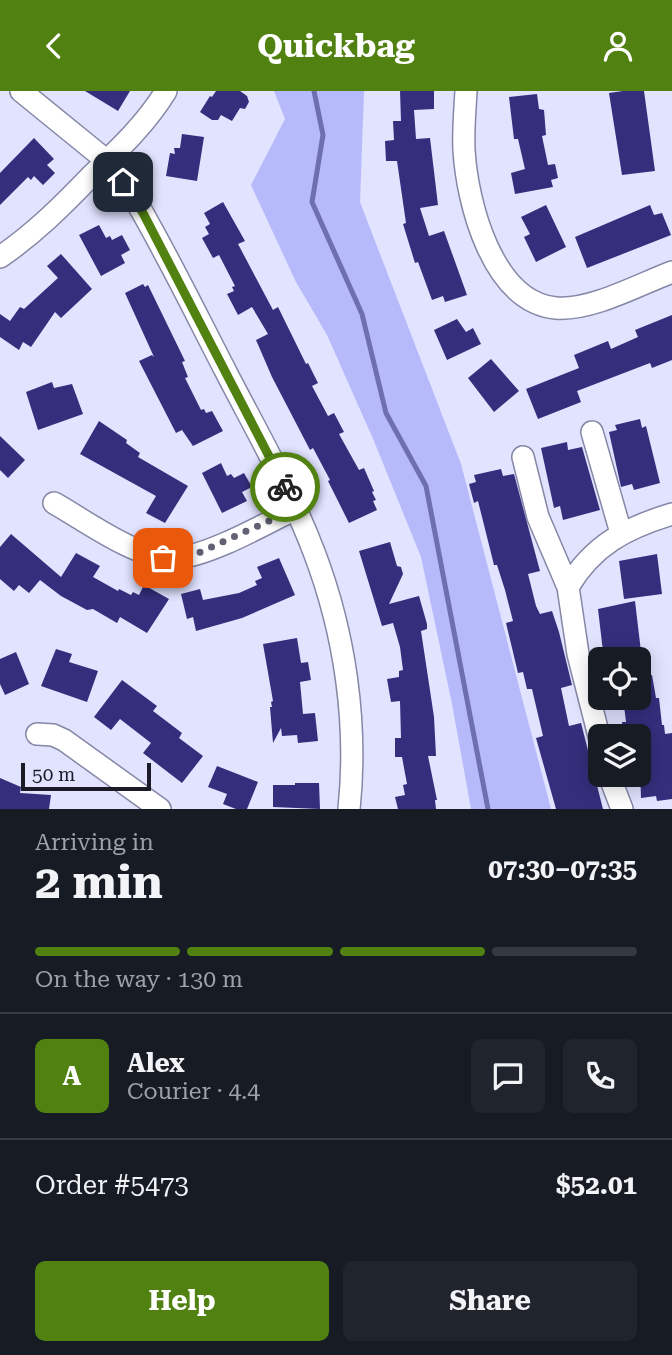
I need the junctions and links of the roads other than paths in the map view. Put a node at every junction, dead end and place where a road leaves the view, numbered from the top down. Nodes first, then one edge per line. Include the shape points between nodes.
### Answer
1 (21, 91) edge
2 (166, 91) edge
3 (466, 91) edge
4 (107, 161) junction
5 (0, 257) edge
6 (672, 272) edge
7 (592, 432) dead end
8 (523, 457) dead end
9 (54, 503) dead end
10 (295, 509) junction
11 (672, 514) edge
12 (621, 533) junction
13 (568, 587) junction
14 (596, 724) edge
15 (37, 734) dead end
16 (614, 787) edge
17 (160, 809) edge
18 (349, 809) edge
19 (622, 809) edge

1 - 4 street
2 - 4 street via 142,125
3 - 6 street via 468,183 488,250 502,275 516,288 533,302 558,308 592,302
4 - 5 street via 30,235
4 - 10 street via 143,213
7 - 12 street
8 - 13 street via 538,517
9 - 10 street via 136,549 173,559 194,555
10 - 18 street via 324,579 343,660 352,734
11 - 12 street
12 - 13 street via 588,559
13 - 14 street via 578,654
15 - 17 street via 64,740
16 - 19 street

